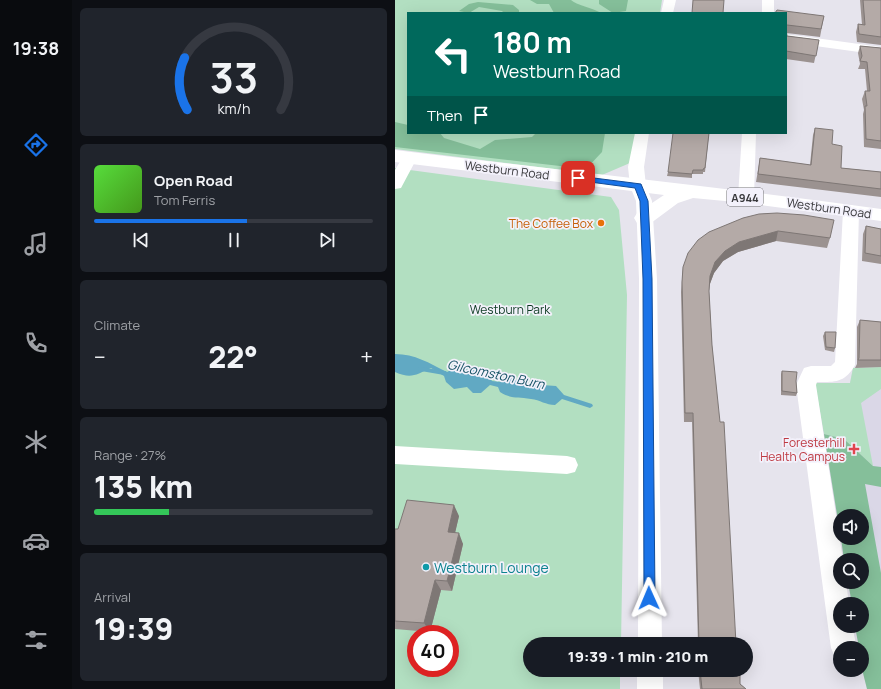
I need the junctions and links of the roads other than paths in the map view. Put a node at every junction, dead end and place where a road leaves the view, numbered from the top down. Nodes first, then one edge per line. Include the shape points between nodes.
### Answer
1 (670, 0) edge
2 (768, 0) edge
3 (667, 12) edge
4 (768, 12) edge
5 (787, 38) edge
6 (881, 50) edge
7 (642, 134) edge
8 (749, 134) edge
9 (402, 157) edge
10 (395, 184) edge
11 (639, 186) junction
12 (693, 192) junction
13 (746, 197) junction
14 (851, 211) junction
15 (881, 215) edge
16 (645, 218) junction
17 (395, 455) edge
18 (567, 464) dead end
19 (836, 597) edge
20 (650, 637) edge
21 (650, 677) edge
22 (650, 689) edge

1 - 3 street
2 - 4 street
5 - 6 street
7 - 11 street via 636,167
8 - 13 street
9 - 10 street
9 - 11 main road, Westburn Road / A944
11 - 12 main road, Westburn Road / A944
11 - 16 street via 644,201
12 - 13 main road, Westburn Road / A944
12 - 16 main road via 671,199
13 - 14 main road, Westburn Road / A944
14 - 15 main road, Westburn Road / A944
14 - 19 street via 845,364 836,374 811,374 806,385
16 - 20 street via 648,279
17 - 18 street
21 - 22 street

